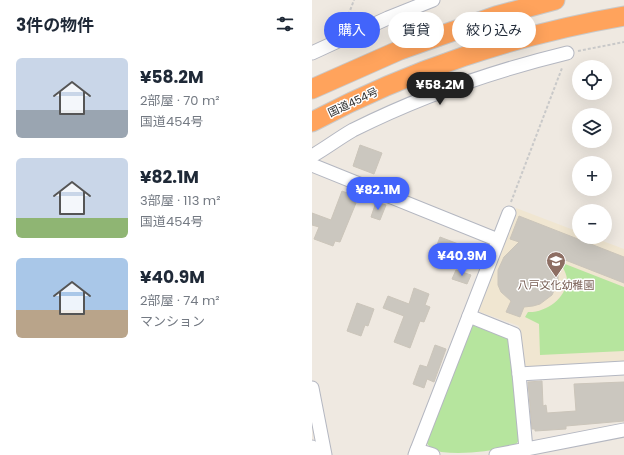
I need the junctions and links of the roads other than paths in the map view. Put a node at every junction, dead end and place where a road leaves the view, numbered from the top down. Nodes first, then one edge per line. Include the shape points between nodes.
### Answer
1 (433, 0) edge
2 (555, 0) edge
3 (624, 16) edge
4 (312, 53) edge
5 (567, 53) road end
6 (312, 89) edge
7 (312, 122) edge
8 (312, 156) edge
9 (312, 165) edge
10 (509, 213) road end
11 (498, 240) junction
12 (469, 316) junction
13 (624, 368) edge
14 (519, 374) junction
15 (312, 388) edge
16 (624, 430) edge
17 (312, 447) edge
18 (526, 449) junction
19 (416, 452) edge
20 (314, 455) edge
21 (326, 455) edge
22 (432, 455) edge
23 (496, 455) edge

1 - 4 street
2 - 6 highway via 496,16 400,50
3 - 7 highway, 国道454号 via 500,45 446,63 394,83
5 - 8 street via 467,82 424,98 352,131
9 - 11 street
10 - 11 street
11 - 12 street
12 - 14 street via 514,334
12 - 19 street
13 - 14 street
14 - 18 street
15 - 21 street
16 - 18 street
17 - 20 street
18 - 23 street
19 - 22 street

